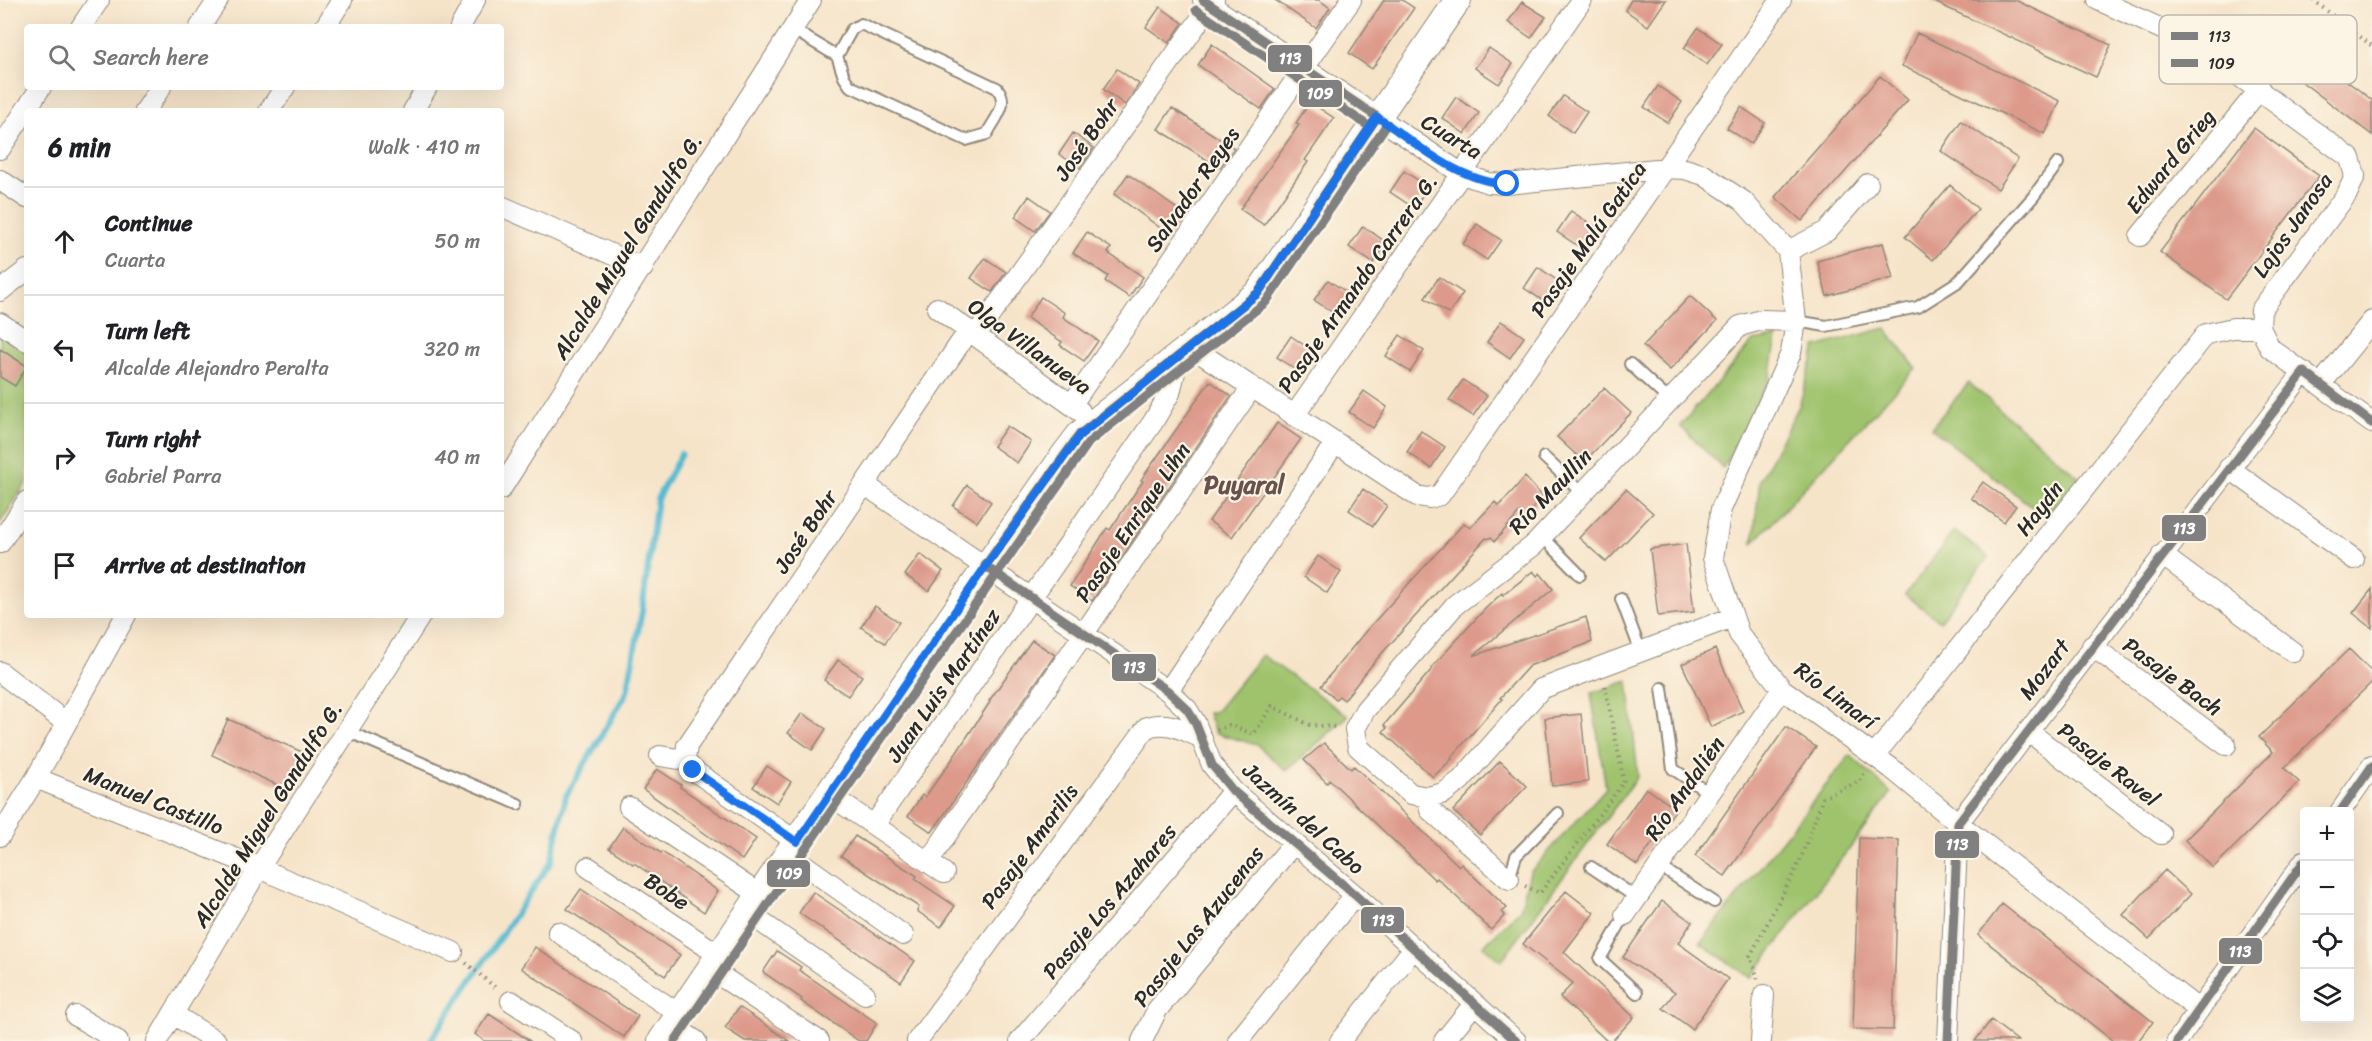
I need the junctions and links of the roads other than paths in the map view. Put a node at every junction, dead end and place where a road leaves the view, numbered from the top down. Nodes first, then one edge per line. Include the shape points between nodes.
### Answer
1 (99, 0) edge
2 (218, 0) edge
3 (342, 0) edge
4 (475, 0) edge
5 (811, 0) edge
6 (1351, 0) edge
7 (1458, 0) edge
8 (1582, 0) edge
9 (1781, 0) edge
10 (2098, 0) edge
11 (1209, 2) edge
12 (83, 24) edge
13 (202, 24) edge
14 (327, 24) edge
15 (462, 24) edge
16 (2159, 28) edge
17 (792, 29) junction
18 (837, 56) junction
19 (1304, 69) junction
20 (2253, 84) edge
21 (2260, 89) junction
22 (39, 90) edge
23 (158, 90) edge
24 (283, 90) edge
25 (425, 90) edge
26 (27, 108) edge
27 (147, 108) edge
28 (271, 108) edge
29 (415, 108) edge
30 (24, 113) edge
31 (1377, 117) junction
32 (0, 149) edge
33 (2058, 163) dead end
34 (1666, 168) junction
35 (1462, 174) junction
36 (2363, 174) edge
37 (0, 180) edge
38 (1868, 184) dead end
39 (24, 196) edge
40 (504, 207) edge
41 (2140, 236) dead end
42 (1788, 251) junction
43 (643, 268) junction
44 (24, 272) edge
45 (0, 291) edge
46 (937, 308) dead end
47 (1796, 321) junction
48 (2372, 321) edge
49 (0, 323) edge
50 (2260, 328) junction
51 (973, 332) junction
52 (24, 339) edge
53 (1185, 352) junction
54 (1630, 364) dead end
55 (2304, 372) junction
56 (2321, 384) junction
57 (1252, 387) junction
58 (1670, 401) junction
59 (1072, 404) junction
60 (1294, 416) junction
61 (1093, 423) junction
62 (2372, 423) edge
63 (1335, 443) junction
64 (1544, 457) dead end
65 (2229, 468) junction
66 (504, 484) edge
67 (866, 485) junction
68 (1582, 493) junction
69 (24, 506) edge
70 (1542, 536) junction
71 (0, 543) edge
72 (2162, 555) junction
73 (2354, 559) dead end
74 (985, 567) junction
75 (1580, 575) dead end
76 (1032, 598) junction
77 (1621, 599) dead end
78 (1733, 617) junction
79 (124, 618) edge
80 (419, 618) edge
81 (1085, 634) junction
82 (2092, 646) junction
83 (1641, 652) junction
84 (2293, 652) dead end
85 (0, 672) edge
86 (1662, 688) dead end
87 (1782, 688) junction
88 (1168, 691) junction
89 (65, 722) junction
90 (347, 731) junction
91 (2028, 731) junction
92 (1202, 738) junction
93 (2226, 745) dead end
94 (1875, 755) junction
95 (660, 756) dead end
96 (685, 760) junction
97 (2372, 766) edge
98 (36, 777) junction
99 (1233, 791) junction
100 (1709, 793) junction
101 (828, 794) junction
102 (1428, 797) junction
103 (518, 804) dead end
104 (629, 807) dead end
105 (2343, 807) edge
106 (1558, 813) dead end
107 (1958, 823) junction
108 (874, 825) junction
109 (2161, 834) dead end
110 (0, 836) edge
111 (1294, 843) junction
112 (793, 848) junction
113 (1659, 866) junction
114 (588, 867) dead end
115 (1591, 867) dead end
116 (2300, 867) edge
117 (259, 868) junction
118 (1509, 879) joint
119 (1354, 895) junction
120 (1636, 898) junction
121 (1714, 902) dead end
122 (754, 904) junction
123 (1625, 915) joint
124 (558, 932) dead end
125 (903, 935) dead end
126 (1414, 948) junction
127 (453, 952) road end
128 (715, 962) junction
129 (1637, 993) dead end
130 (865, 994) dead end
131 (1764, 994) road end
132 (511, 1001) road end
133 (1474, 1004) junction
134 (2199, 1010) junction
135 (1046, 1013) junction
136 (173, 1014) junction
137 (76, 1016) dead end
138 (671, 1027) edge
139 (118, 1041) edge
140 (157, 1041) edge
141 (216, 1041) edge
142 (572, 1041) edge
143 (696, 1041) edge
144 (819, 1041) edge
145 (917, 1041) edge
146 (1020, 1041) edge
147 (1042, 1041) edge
148 (1143, 1041) edge
149 (1238, 1041) edge
150 (1340, 1041) edge
151 (1444, 1041) edge
152 (1516, 1041) edge
153 (1761, 1041) edge
154 (1948, 1041) edge
155 (2177, 1041) edge

1 - 12 street
2 - 13 street
3 - 14 street
4 - 15 street
5 - 17 street, Alcalde Miguel Gandulfo G.
6 - 19 street, Salvador Reyes
7 - 31 street
8 - 35 street, Pasaje Armando Carrera G.
9 - 34 street, Pasaje Malú Gatica
10 - 16 street, Lajos Janosa
11 - 19 street, Cuarta
11 - 51 street, José Bohr
17 - 18 lane
17 - 43 street, Alcalde Miguel Gandulfo G.
18 - 18 lane via 850,86 966,140 987,134 1004,103 997,88 861,24 852,29
19 - 31 street, Cuarta
19 - 59 street, Salvador Reyes
20 - 21 street, Lajos Janosa
21 - 36 street, Lajos Janosa via 2350,158
21 - 41 street, Edward Grieg
22 - 26 street
23 - 27 street
24 - 28 street
25 - 29 street
30 - 32 street
31 - 35 street, Cuarta
31 - 53 street via 1258,293
33 - 47 lane via 1959,281 1918,307 1826,327
34 - 35 street, Cuarta via 1507,184
34 - 42 street, Cuarta via 1704,175 1743,201
34 - 63 street, Pasaje Malú Gatica via 1440,495 1417,496
35 - 60 street, Pasaje Armando Carrera G.
36 - 50 street, Lajos Janosa via 2261,310
37 - 39 street
38 - 42 street via 1827,231
40 - 43 street
42 - 47 street, Río Limarí
43 - 66 street, Alcalde Miguel Gandulfo G.
44 - 45 street
46 - 51 street, Olga Villanueva
47 - 58 street, Río Maullin via 1761,320 1740,326
47 - 78 street, Río Limarí via 1791,353 1779,384 1721,509 1713,558
48 - 56 street
49 - 52 street
50 - 55 street via 2270,348
50 - 94 street, Haydn via 2206,334
51 - 59 street, Olga Villanueva
51 - 67 street, José Bohr
53 - 57 street
53 - 61 street
53 - 76 street, Juan Luis Martínez via 1170,393 1153,422
54 - 58 lane
55 - 56 street
55 - 65 street, Mozart
56 - 62 street
57 - 60 street
57 - 81 street, Pasaje Enrique Lihn
58 - 68 street, Río Maullin
59 - 61 street, Olga Villanueva
60 - 63 street
61 - 74 street via 1064,455
63 - 88 street
64 - 68 lane
65 - 72 street, Mozart
65 - 73 street
67 - 74 street, Jazmín del Cabo
67 - 96 street, José Bohr via 687,746
68 - 70 street, Río Maullin
69 - 71 street
70 - 75 lane
70 - 102 street, Río Maullin via 1455,605 1365,710 1355,729 1358,747 1411,794
72 - 82 street, Mozart
72 - 84 street
74 - 76 street, Jazmín del Cabo
74 - 101 street
76 - 81 street, Jazmín del Cabo
76 - 108 street, Juan Luis Martínez
77 - 83 lane
78 - 83 street
78 - 87 street, Río Limarí via 1739,634
79 - 89 street
80 - 90 street, Alcalde Miguel Gandulfo G.
81 - 88 street, Jazmín del Cabo
81 - 108 street, Pasaje Enrique Lihn via 936,867
82 - 91 street, Mozart
82 - 93 street, Pasaje Bach
83 - 102 street via 1541,689 1461,780 1444,793
85 - 89 street
86 - 100 lane via 1673,770
87 - 94 street, Río Limarí
87 - 100 street, Río Andalién
88 - 92 street, Jazmín del Cabo via 1187,709
89 - 98 street
90 - 103 lane
90 - 117 street, Alcalde Miguel Gandulfo G.
91 - 107 street, Mozart
91 - 109 street, Pasaje Ravel
92 - 99 street, Jazmín del Cabo via 1212,765
92 - 145 street, Pasaje Amarilis via 1172,725 1157,723 1147,727
94 - 107 street, Río Limarí
95 - 96 street
96 - 112 street
97 - 105 street
98 - 110 street
98 - 117 street, Manuel Castillo
99 - 111 street, Jazmín del Cabo
99 - 135 street, Pasaje Los Azahares
100 - 113 street, Río Andalién
101 - 108 street
101 - 112 street
102 - 118 street via 1430,810
104 - 122 street
106 - 118 lane via 1516,856
107 - 134 street, Río Limarí
107 - 154 street
111 - 119 street, Jazmín del Cabo
111 - 148 street, Pasaje Las Azucenas via 1157,1010
112 - 122 street
112 - 125 street
113 - 120 street, Río Andalién
113 - 121 lane
114 - 128 street, Bobe
115 - 120 lane
116 - 134 street
117 - 127 street, Manuel Castillo
117 - 136 street, Alcalde Miguel Gandulfo G.
119 - 126 street, Jazmín del Cabo
119 - 149 street
120 - 123 street, Río Andalién
122 - 128 street
122 - 130 street
123 - 129 lane via 1600,959
124 - 138 street
126 - 133 street, Jazmín del Cabo
126 - 150 street
128 - 138 street
128 - 144 street, Bobe
131 - 153 street
132 - 142 street
133 - 151 street
133 - 152 street, Jazmín del Cabo
134 - 155 street
135 - 146 street, Pasaje Los Azahares
135 - 147 street
136 - 140 street, Alcalde Miguel Gandulfo G.
136 - 141 street
137 - 139 street
138 - 143 street

